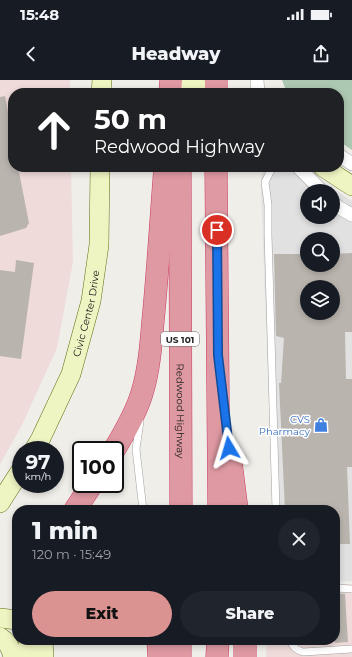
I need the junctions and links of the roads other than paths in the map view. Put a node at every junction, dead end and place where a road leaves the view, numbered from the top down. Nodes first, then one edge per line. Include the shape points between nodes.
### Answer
1 (183, 80) edge
2 (199, 88) edge
3 (100, 172) edge
4 (165, 172) edge
5 (180, 172) edge
6 (216, 172) edge
7 (270, 172) edge
8 (303, 172) edge
9 (331, 172) edge
10 (315, 184) edge
11 (352, 186) edge
12 (340, 208) edge
13 (352, 215) edge
14 (218, 355) junction
15 (145, 381) junction
16 (39, 441) edge
17 (119, 441) edge
18 (12, 484) edge
19 (86, 493) edge
20 (0, 503) edge
21 (78, 505) edge
22 (142, 505) edge
23 (181, 505) edge
24 (219, 505) edge
25 (236, 505) edge
26 (276, 505) edge
27 (340, 588) edge
28 (352, 589) edge
29 (0, 618) edge
30 (12, 619) edge
31 (0, 637) edge
32 (28, 645) edge
33 (43, 645) edge
34 (158, 645) edge
35 (180, 645) edge
36 (218, 645) edge
37 (245, 645) edge
38 (291, 645) edge
39 (352, 649) edge
40 (13, 657) edge
41 (28, 657) edge
42 (44, 657) edge
43 (159, 657) edge
44 (180, 657) edge
45 (217, 657) edge
46 (244, 657) edge

1 - 2 street
3 - 16 street, Civic Center Drive via 99,245 91,301 71,374
4 - 15 highway via 155,307
5 - 23 highway, Redwood Highway / US 101
6 - 14 highway
7 - 26 lane via 265,182 268,205
8 - 10 street
9 - 11 street
12 - 13 street
14 - 24 highway
14 - 25 highway
15 - 17 highway via 133,416
15 - 22 lane via 136,449
18 - 20 street
19 - 21 highway
27 - 28 lane
29 - 30 street
31 - 40 street via 9,645
32 - 41 street
33 - 42 street
34 - 43 highway
35 - 44 highway
36 - 45 highway
37 - 46 highway
38 - 39 lane via 302,652

